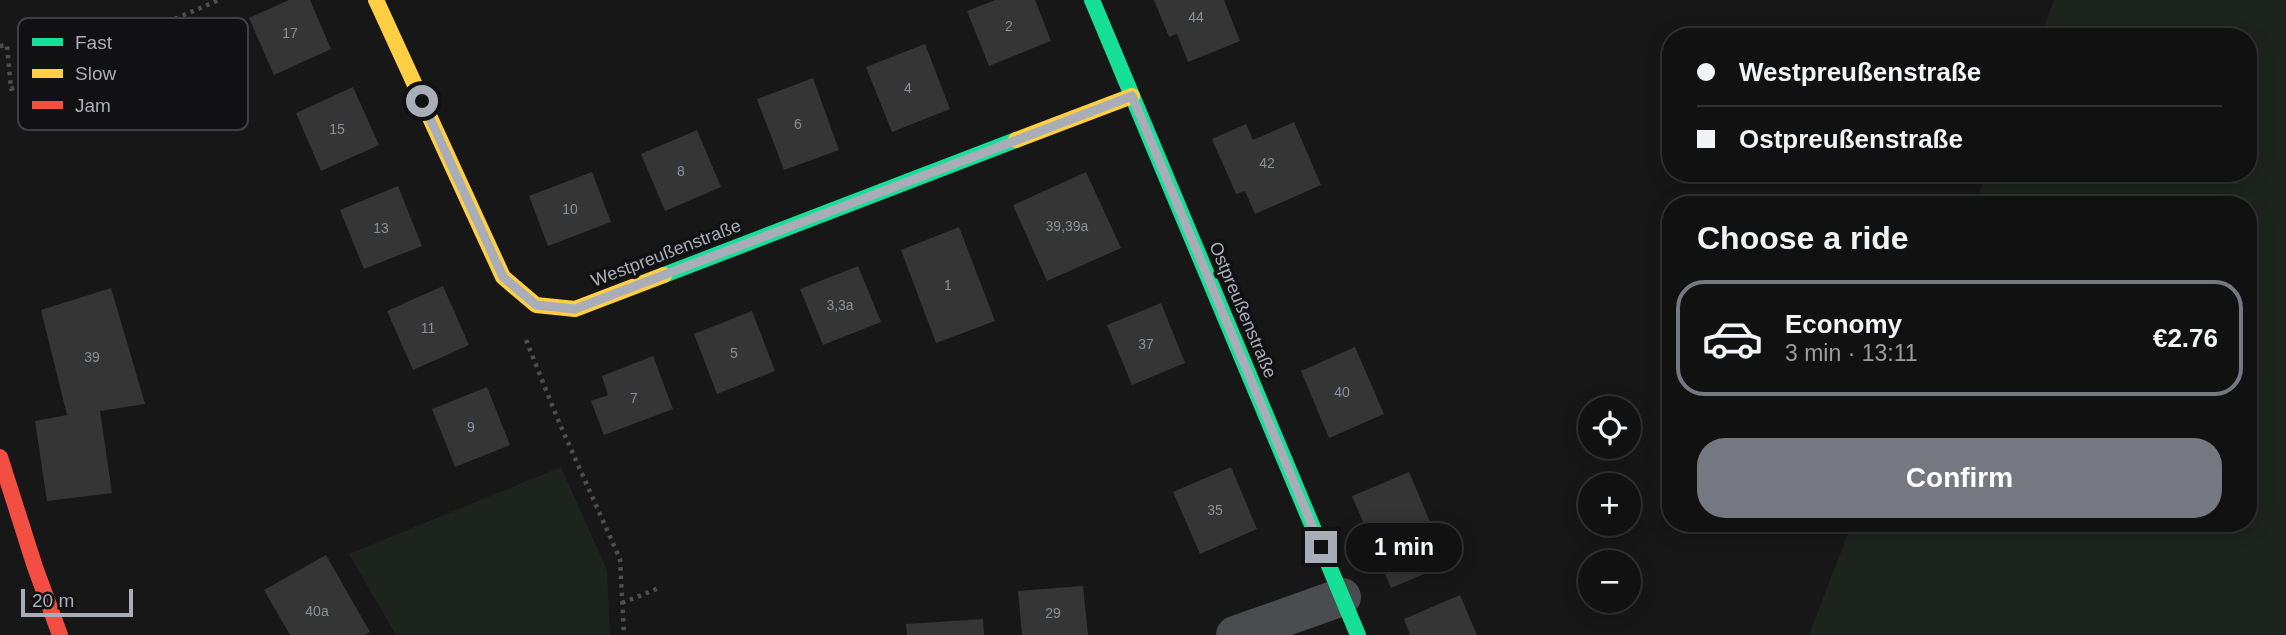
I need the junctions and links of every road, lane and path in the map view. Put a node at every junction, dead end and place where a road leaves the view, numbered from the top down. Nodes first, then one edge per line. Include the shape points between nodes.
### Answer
1 (219, 0) edge
2 (376, 0) edge
3 (1092, 0) edge
4 (177, 18) edge
5 (0, 46) edge
6 (18, 86) edge
7 (1132, 96) junction
8 (525, 337) dead end
9 (0, 457) edge
10 (659, 588) dead end
11 (1342, 597) junction
12 (622, 603) junction
13 (60, 635) edge
14 (624, 635) edge
15 (1235, 635) edge
16 (1358, 635) edge

1 - 4 path
2 - 7 street, Westpreußenstraße via 503,277 536,305 575,309
3 - 7 street, Ostpreußenstraße
5 - 6 path via 7,45 11,89
7 - 11 street, Ostpreußenstraße
8 - 12 path via 620,559
9 - 13 street
10 - 12 path
11 - 15 street
11 - 16 street, Ostpreußenstraße
12 - 14 path

